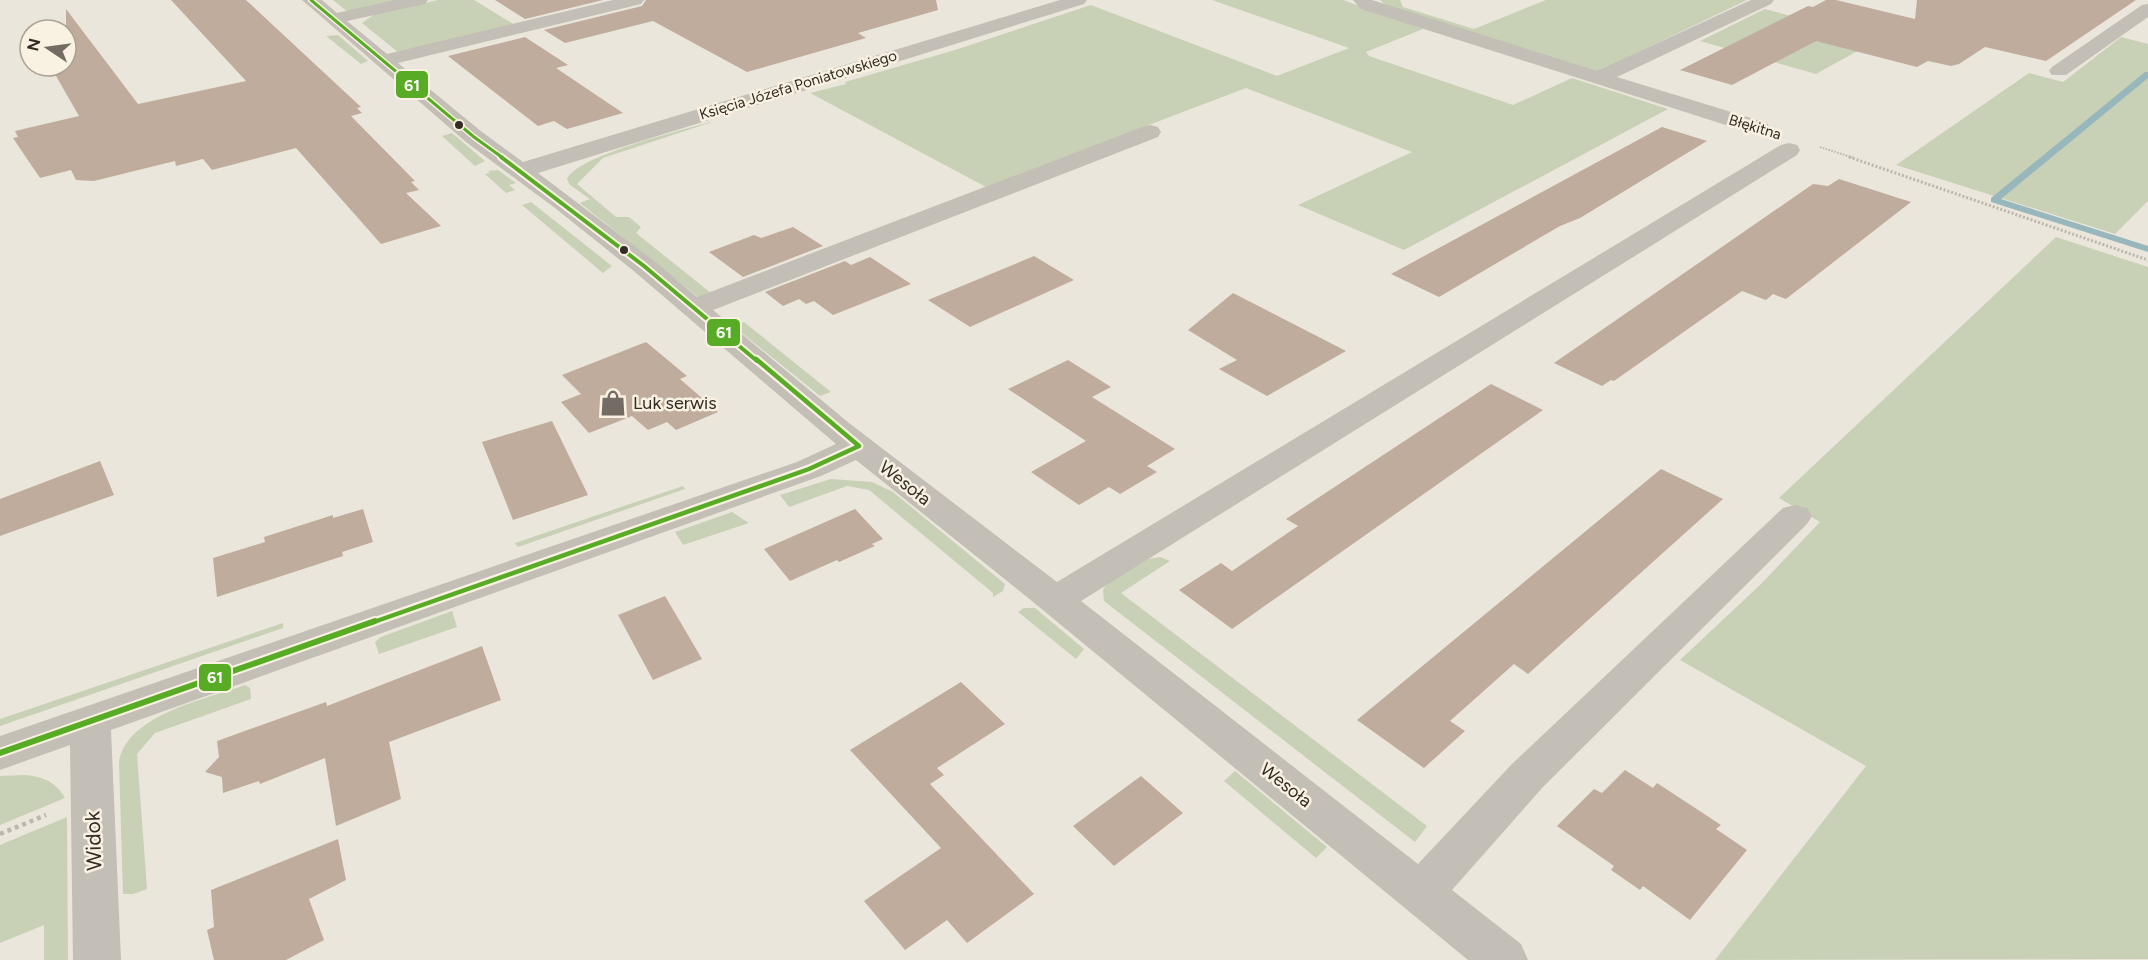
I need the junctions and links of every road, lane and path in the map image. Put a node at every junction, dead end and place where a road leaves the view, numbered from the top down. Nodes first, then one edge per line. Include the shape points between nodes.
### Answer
1 (311, 0) edge
2 (419, 0) edge
3 (635, 0) edge
4 (1078, 0) edge
5 (1362, 0) edge
6 (1765, 0) edge
7 (2148, 9) edge
8 (333, 19) junction
9 (384, 61) junction
10 (2059, 71) dead end
11 (1598, 78) junction
12 (1759, 128) joint
13 (1150, 132) dead end
14 (1789, 150) dead end
15 (519, 171) junction
16 (2148, 260) edge
17 (693, 308) junction
18 (859, 446) junction
19 (1795, 516) dead end
20 (1055, 600) junction
21 (90, 721) junction
22 (0, 753) edge
23 (1421, 893) junction
24 (97, 960) edge
25 (1504, 960) edge

1 - 8 street, Wesoła
2 - 8 street
3 - 9 street
4 - 15 street, Księcia Józefa Poniatowskiego
5 - 11 street, Błękitna via 1367,5
6 - 11 street
7 - 10 street
8 - 9 street, Wesoła
9 - 15 street, Wesoła
11 - 12 street, Błękitna
12 - 16 path, Błękitna
13 - 17 street
14 - 20 street
15 - 17 street, Wesoła
17 - 18 street, Wesoła
18 - 20 street, Wesoła
18 - 21 street via 798,473
19 - 23 street via 1527,776
20 - 23 street, Wesoła
21 - 22 street
21 - 24 street, Widok
23 - 25 street, Wesoła

